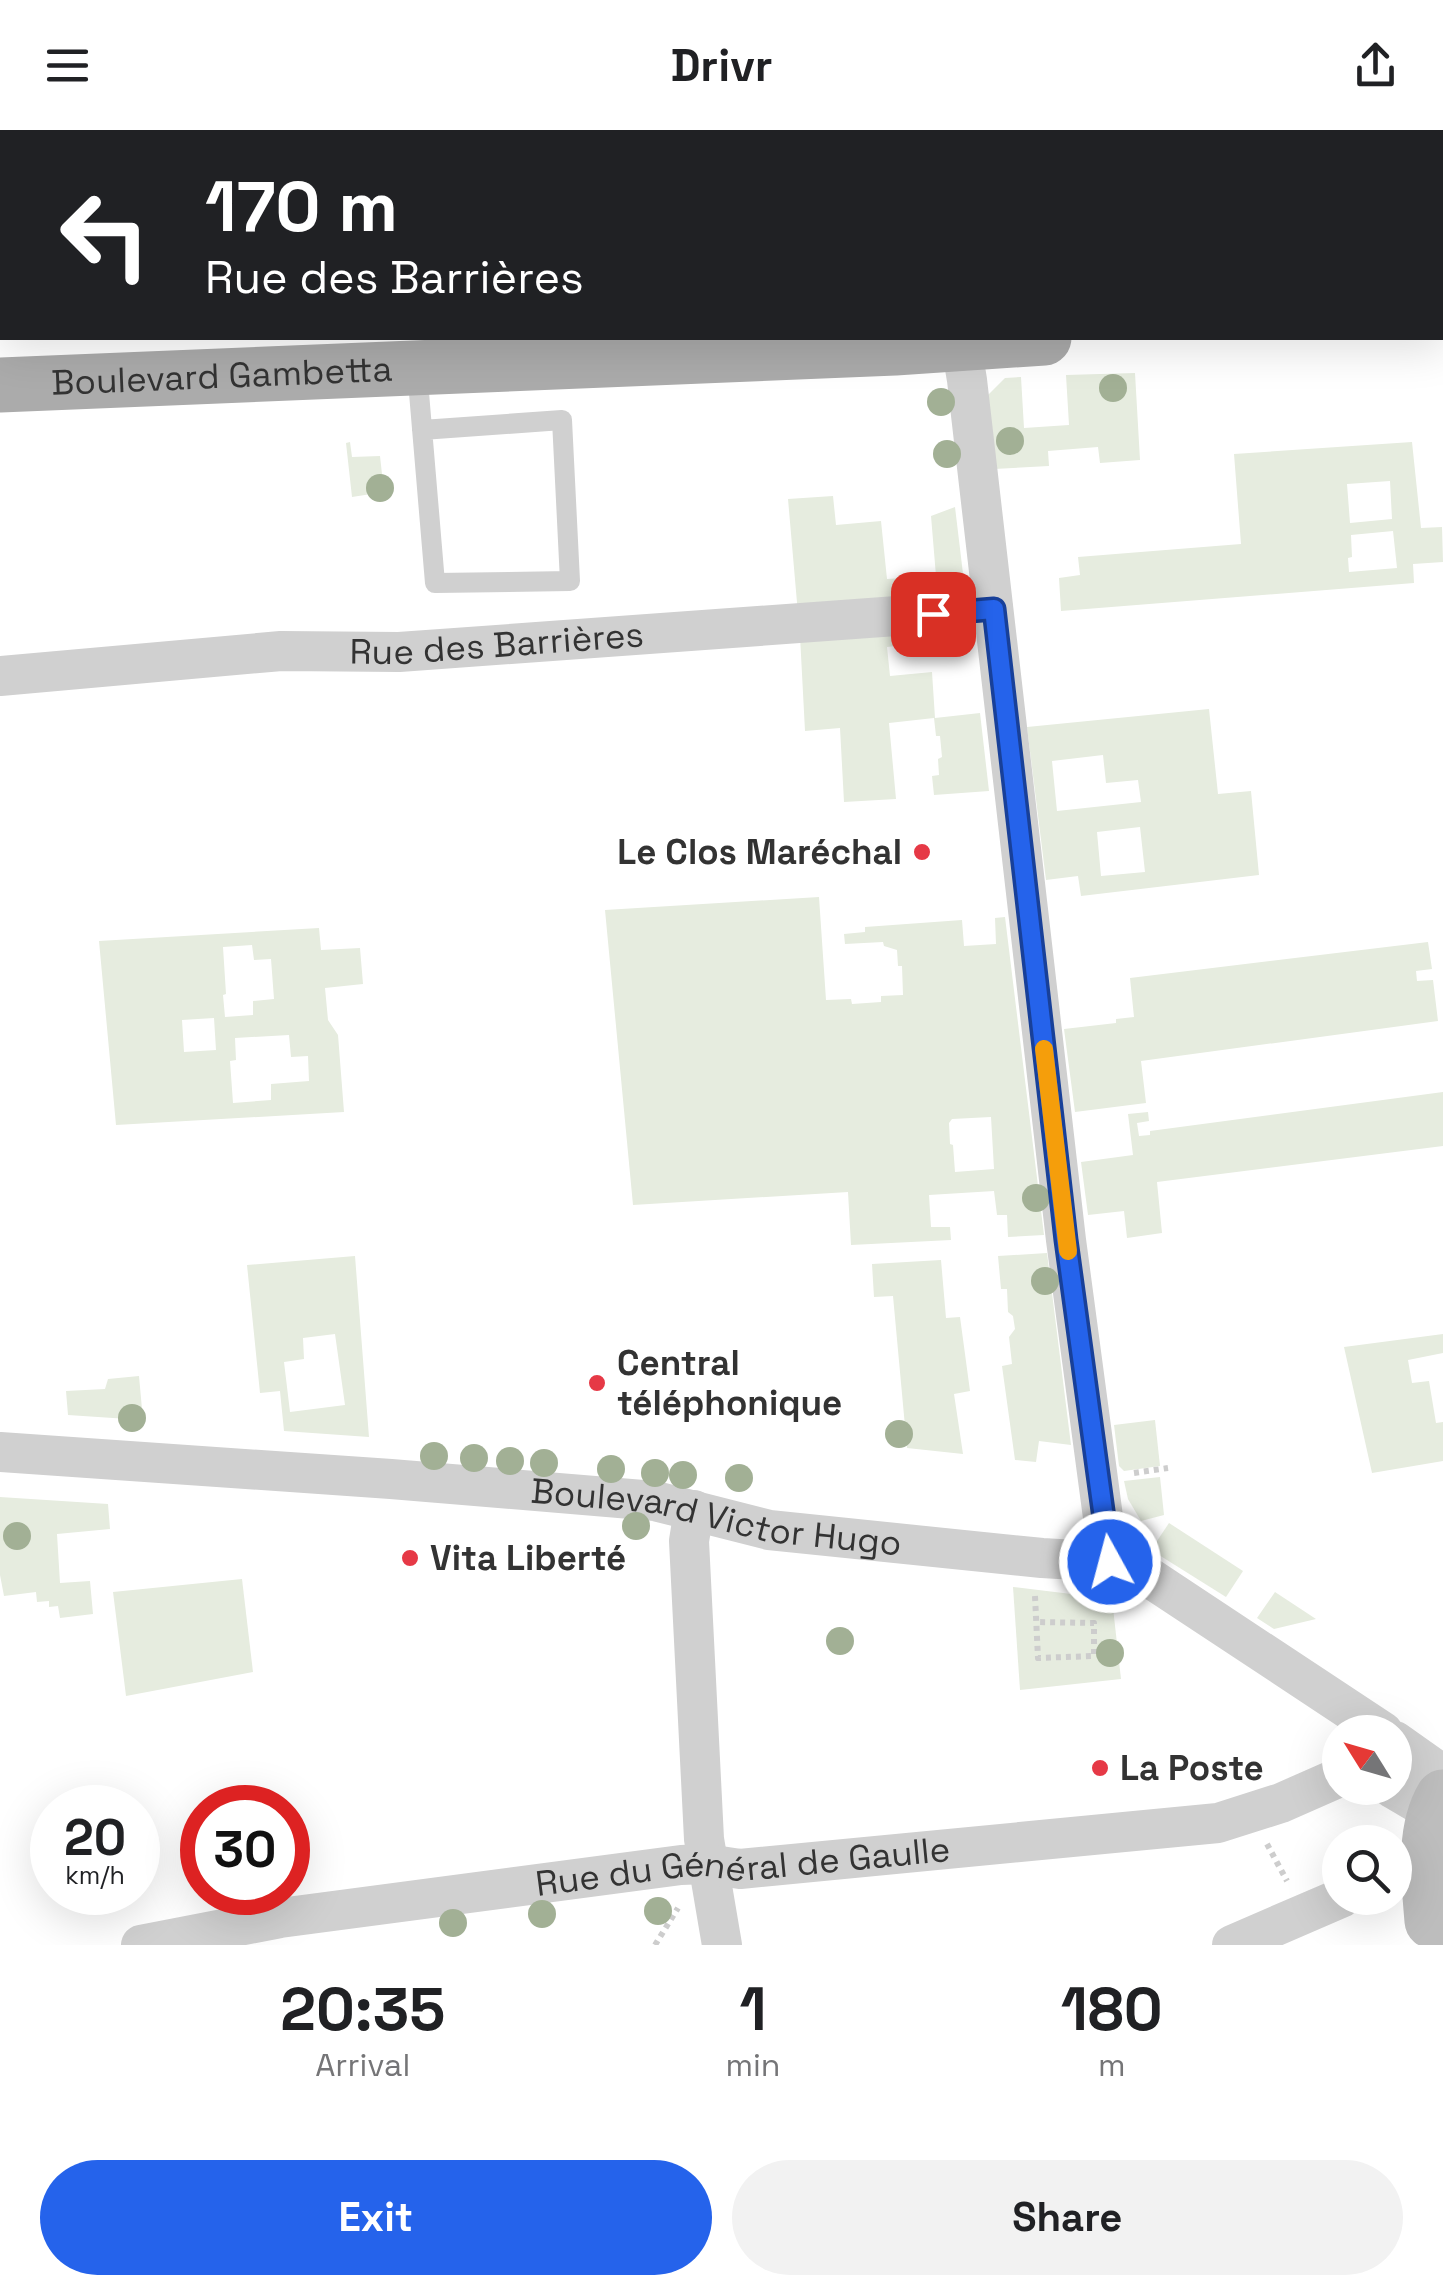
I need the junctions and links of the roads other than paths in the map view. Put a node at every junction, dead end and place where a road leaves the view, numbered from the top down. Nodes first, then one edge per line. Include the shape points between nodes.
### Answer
1 (989, 340) edge
2 (961, 341) edge
3 (417, 367) junction
4 (0, 385) edge
5 (422, 430) junction
6 (994, 609) junction
7 (0, 676) edge
8 (0, 1452) edge
9 (694, 1510) junction
10 (1110, 1562) junction
11 (1354, 1715) edge
12 (1322, 1785) edge
13 (1411, 1805) edge
14 (1429, 1848) edge
15 (697, 1879) junction
16 (1322, 1906) edge
17 (254, 1934) edge
18 (140, 1945) edge
19 (722, 1945) edge
20 (1232, 1945) edge

1 - 2 main road, Boulevard Gambetta
2 - 3 main road, Boulevard Gambetta
2 - 6 street
3 - 4 main road, Boulevard Gambetta
3 - 5 lane
5 - 5 lane via 562,420 570,580 435,583
6 - 7 street, Rue des Barrières via 399,652 281,652
6 - 10 street
8 - 9 street, Boulevard Victor Hugo via 655,1501
9 - 10 street, Boulevard Victor Hugo via 768,1530
9 - 15 street via 689,1542
10 - 11 street, Boulevard Victor Hugo via 1150,1578
12 - 15 street, Rue du Général de Gaulle via 1218,1823 740,1869
13 - 14 street, Boulevard Victor Hugo
15 - 17 street, Rue du Général de Gaulle via 681,1865
15 - 19 street
16 - 20 street
17 - 18 street, Rue du Général de Gaulle

